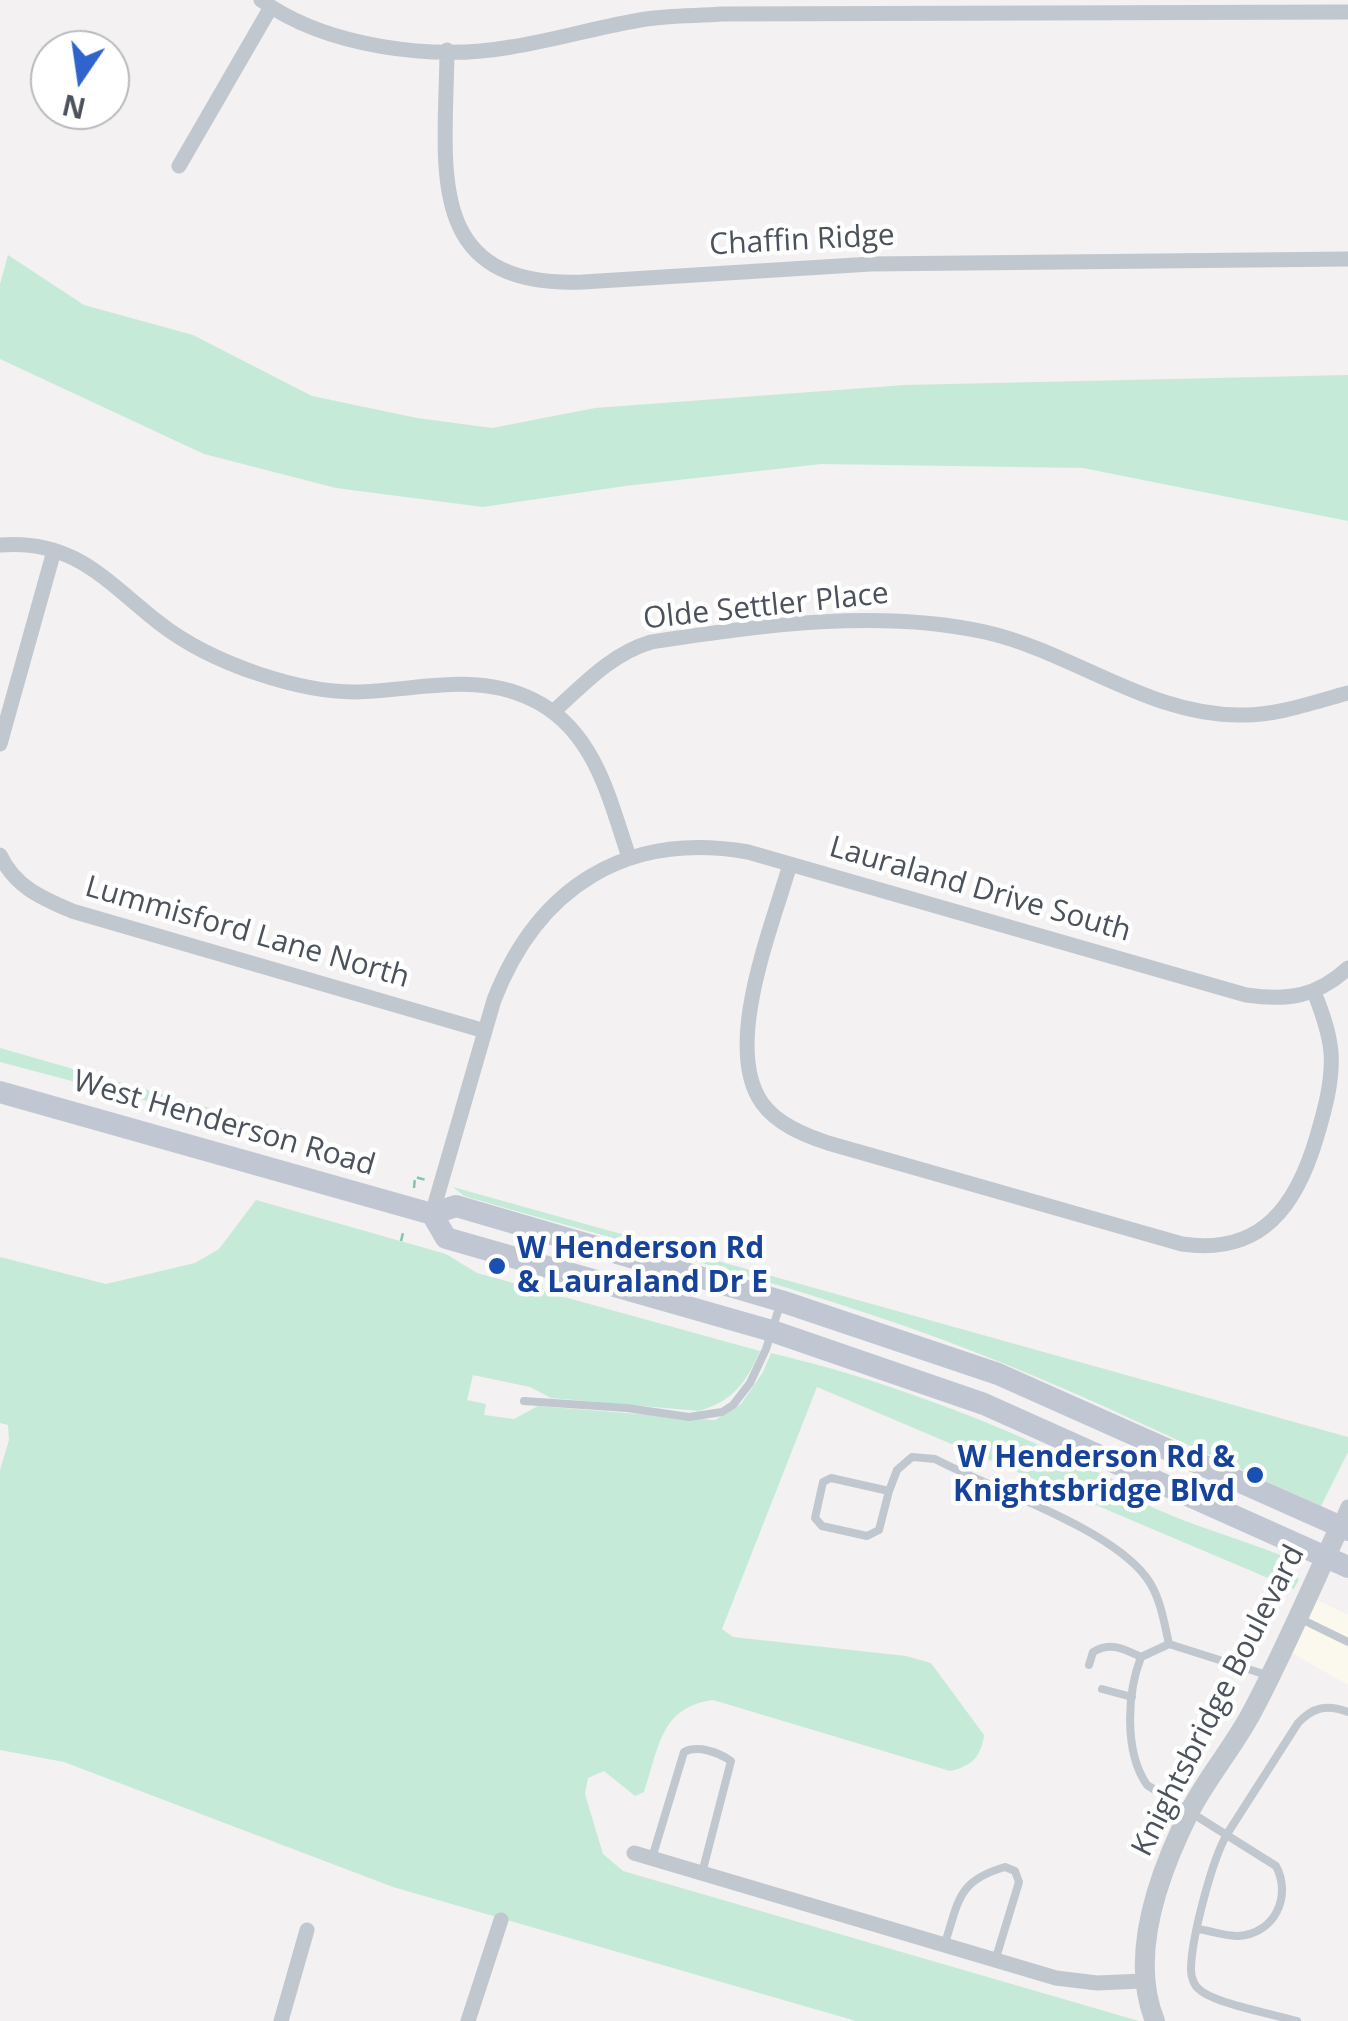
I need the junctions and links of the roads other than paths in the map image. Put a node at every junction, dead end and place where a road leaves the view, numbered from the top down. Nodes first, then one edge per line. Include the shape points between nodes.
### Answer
1 (266, 4) edge
2 (723, 7) edge
3 (1348, 12) edge
4 (447, 50) junction
5 (179, 166) dead end
6 (1348, 259) edge
7 (0, 545) edge
8 (54, 551) junction
9 (1348, 693) edge
10 (554, 712) junction
11 (0, 744) edge
12 (630, 857) junction
13 (2, 861) edge
14 (790, 864) junction
15 (1348, 968) edge
16 (1314, 992) junction
17 (485, 1031) junction
18 (0, 1092) edge
19 (432, 1214) junction
20 (781, 1301) junction
21 (772, 1331) junction
22 (524, 1401) dead end
23 (889, 1491) junction
24 (1345, 1521) edge
25 (1325, 1557) junction
26 (1348, 1567) edge
27 (1297, 1617) junction
28 (1348, 1642) edge
29 (1169, 1644) junction
30 (1141, 1657) junction
31 (1089, 1665) dead end
32 (1270, 1676) junction
33 (1102, 1689) dead end
34 (1132, 1696) junction
35 (1348, 1712) edge
36 (1190, 1810) junction
37 (1227, 1834) junction
38 (634, 1853) dead end
39 (652, 1858) junction
40 (702, 1873) junction
41 (501, 1920) dead end
42 (1198, 1929) junction
43 (307, 1930) dead end
44 (944, 1946) junction
45 (996, 1961) junction
46 (1143, 1981) junction
47 (281, 2021) edge
48 (468, 2021) edge
49 (1155, 2021) edge
50 (1297, 2021) edge

1 - 4 street via 368,44
1 - 5 street
2 - 3 street
2 - 4 street via 510,48
4 - 6 street, Chaffin Ridge via 451,208 462,234 486,261 523,278 567,283 871,264
7 - 8 street
8 - 10 street via 101,572 160,623 214,657 262,675 351,692 480,684 522,694
8 - 11 street
9 - 10 street, Olde Settler Place via 1246,715 1187,710 1024,642 901,621 651,642 610,660
10 - 12 street via 596,762
12 - 14 street, Lauraland Drive South via 705,846
12 - 17 street, Lauraland Drive South via 585,879 542,914 506,967
13 - 17 street, Lummisford Lane North via 34,895 72,911
14 - 16 street, Lauraland Drive South via 1246,995 1274,1000
14 - 16 street via 748,1020 748,1069 764,1106 828,1143 1182,1244 1204,1248 1250,1238 1286,1208 1303,1180 1330,1084 1331,1052
15 - 16 street
17 - 19 street, Lauraland Drive South
18 - 19 main road, West Henderson Road
19 - 20 main road, West Henderson Road via 456,1206
19 - 21 main road, West Henderson Road via 446,1238
20 - 21 lane
20 - 24 main road, West Henderson Road via 998,1374
21 - 22 lane via 750,1383 734,1404 710,1415
21 - 25 main road, West Henderson Road via 984,1404
23 - 23 lane via 831,1478 824,1482 815,1518 822,1526 868,1536 878,1530
23 - 29 lane via 896,1470 912,1457 936,1459 1074,1524 1126,1555 1149,1580
24 - 25 street, Knightsbridge Boulevard
25 - 26 main road, West Henderson Road
25 - 27 street, Knightsbridge Boulevard
27 - 28 lane
27 - 32 street, Knightsbridge Boulevard
29 - 30 lane
29 - 32 lane
30 - 31 lane via 1102,1646
30 - 34 lane
32 - 36 street, Knightsbridge Boulevard
33 - 34 lane
34 - 36 lane via 1136,1770
35 - 37 lane via 1322,1706 1309,1711
36 - 37 lane
36 - 46 street, Knightsbridge Boulevard via 1154,1907
37 - 42 lane
37 - 42 lane via 1276,1866 1284,1882 1282,1905 1264,1926 1240,1936
38 - 39 street
39 - 40 street
39 - 40 lane via 684,1752 692,1748 731,1761
40 - 44 street
41 - 48 street
42 - 50 lane via 1190,1971 1200,1990
43 - 47 street
44 - 45 street
44 - 45 lane via 971,1880 1006,1867 1019,1882
45 - 46 street via 1097,1984
46 - 49 street, Knightsbridge Boulevard

